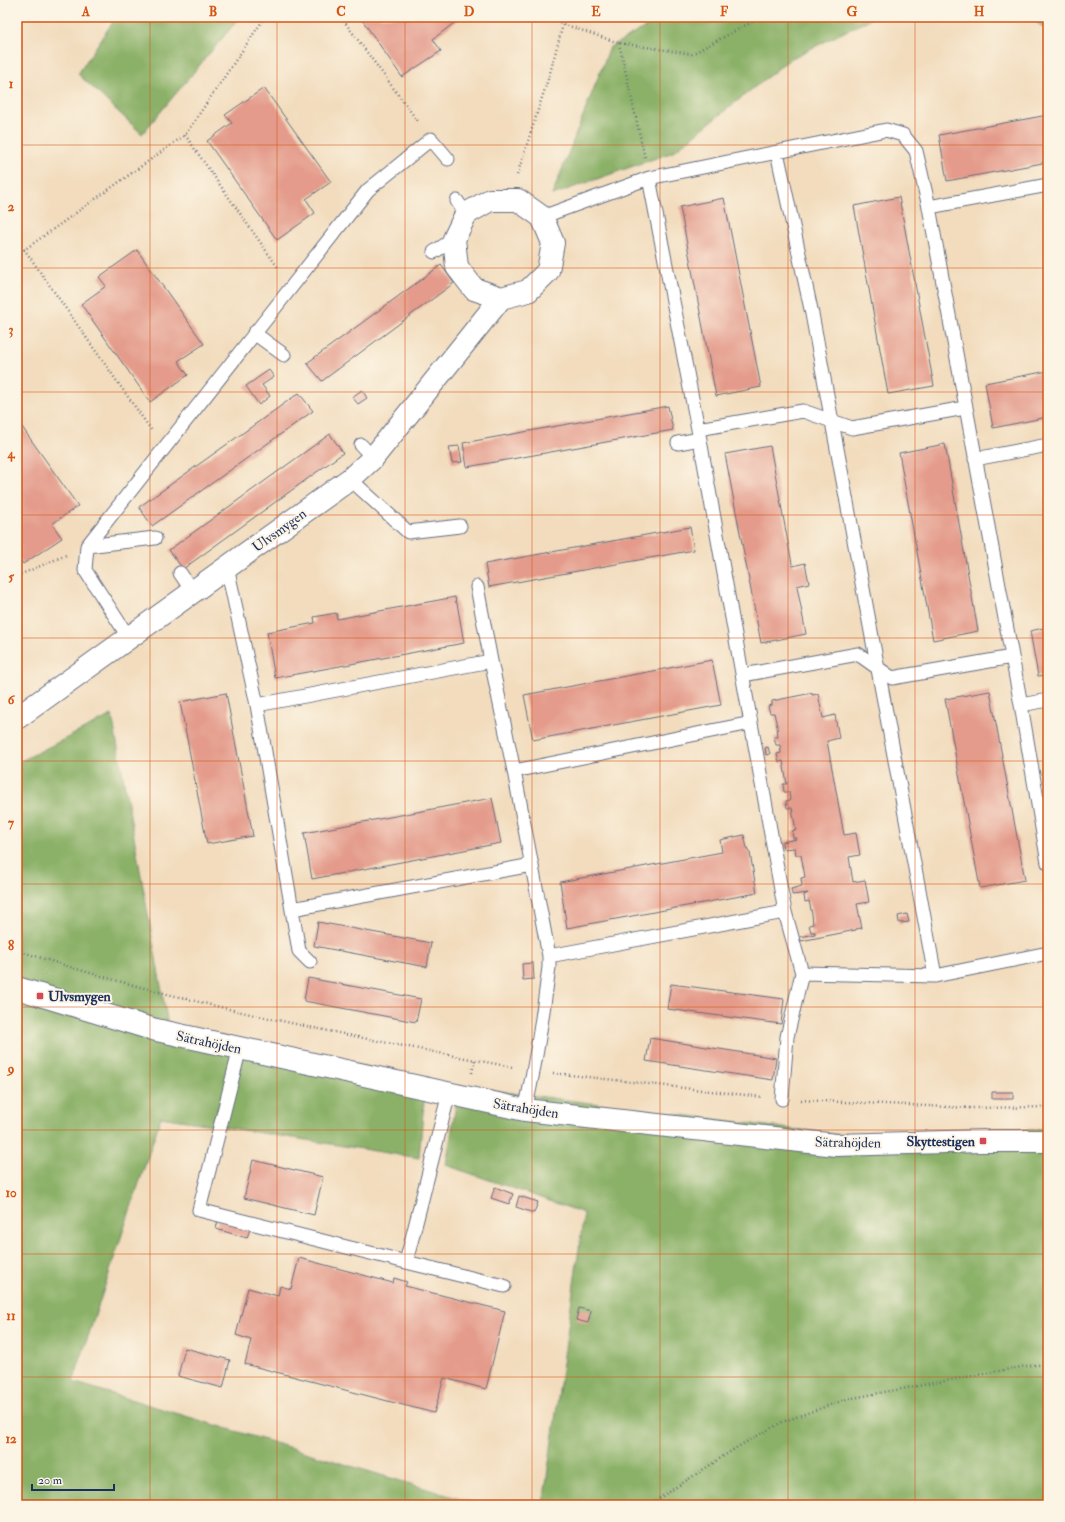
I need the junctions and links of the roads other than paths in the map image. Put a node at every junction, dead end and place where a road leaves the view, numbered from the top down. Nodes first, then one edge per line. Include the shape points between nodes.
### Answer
1 (777, 152) junction
2 (448, 159) dead end
3 (649, 178) junction
4 (1048, 185) edge
5 (929, 207) junction
6 (542, 217) junction
7 (454, 239) junction
8 (434, 252) dead end
9 (501, 298) junction
10 (254, 333) junction
11 (284, 355) dead end
12 (966, 408) junction
13 (832, 421) junction
14 (699, 434) junction
15 (678, 443) dead end
16 (1048, 445) edge
17 (975, 458) junction
18 (350, 479) junction
19 (460, 526) dead end
20 (155, 538) dead end
21 (87, 546) junction
22 (227, 567) junction
23 (180, 573) dead end
24 (477, 587) dead end
25 (192, 592) junction
26 (129, 638) junction
27 (1012, 657) junction
28 (491, 661) junction
29 (878, 668) junction
30 (743, 675) junction
31 (1048, 700) edge
32 (257, 705) junction
33 (1021, 705) junction
34 (17, 718) edge
35 (751, 723) junction
36 (514, 771) junction
37 (1048, 863) edge
38 (532, 864) junction
39 (292, 909) junction
40 (784, 912) junction
41 (1048, 953) edge
42 (549, 956) junction
43 (310, 962) dead end
44 (802, 972) junction
45 (935, 976) junction
46 (17, 988) edge
47 (240, 1048) junction
48 (449, 1093) junction
49 (782, 1100) road end
50 (525, 1110) junction
51 (1048, 1141) edge
52 (406, 1262) junction
53 (504, 1286) dead end

1 - 3 lane
1 - 5 lane via 886,130 903,135 916,151
1 - 13 lane
2 - 10 lane via 431,139 368,190
3 - 6 lane
3 - 14 lane
4 - 5 lane
5 - 12 lane
6 - 7 street via 518,200 490,200 461,208
6 - 9 street via 553,243 548,270 528,291
7 - 8 lane
7 - 9 street via 456,268 474,289
9 - 18 street, Ulvsmygen via 367,451
10 - 11 lane
10 - 21 lane
12 - 13 lane via 852,428
12 - 17 lane
13 - 14 lane via 803,411
13 - 29 lane
14 - 15 lane
14 - 30 lane
16 - 17 lane
17 - 27 lane
18 - 19 lane via 408,532
18 - 22 street, Ulvsmygen
20 - 21 lane
21 - 26 lane via 85,570
22 - 25 street, Ulvsmygen
22 - 32 lane
23 - 25 lane
24 - 28 lane
25 - 26 street, Ulvsmygen
26 - 34 street, Ulvsmygen
27 - 29 lane via 892,678
27 - 33 lane
28 - 32 lane
28 - 36 lane
29 - 30 lane via 858,654
29 - 45 lane
30 - 35 lane
31 - 33 lane
32 - 39 lane
33 - 37 lane
35 - 36 lane
35 - 40 lane
36 - 38 lane
38 - 39 lane
38 - 42 lane
39 - 43 lane via 299,951
40 - 42 lane
40 - 44 lane
41 - 45 lane
42 - 50 lane via 534,1071
44 - 45 lane
44 - 49 lane via 787,1037
46 - 47 street, Sätrahöjden via 152,1029
47 - 48 street, Sätrahöjden
47 - 52 lane via 199,1210
48 - 50 street, Sätrahöjden
48 - 52 lane
50 - 51 street, Sätrahöjden via 836,1145
52 - 53 lane

